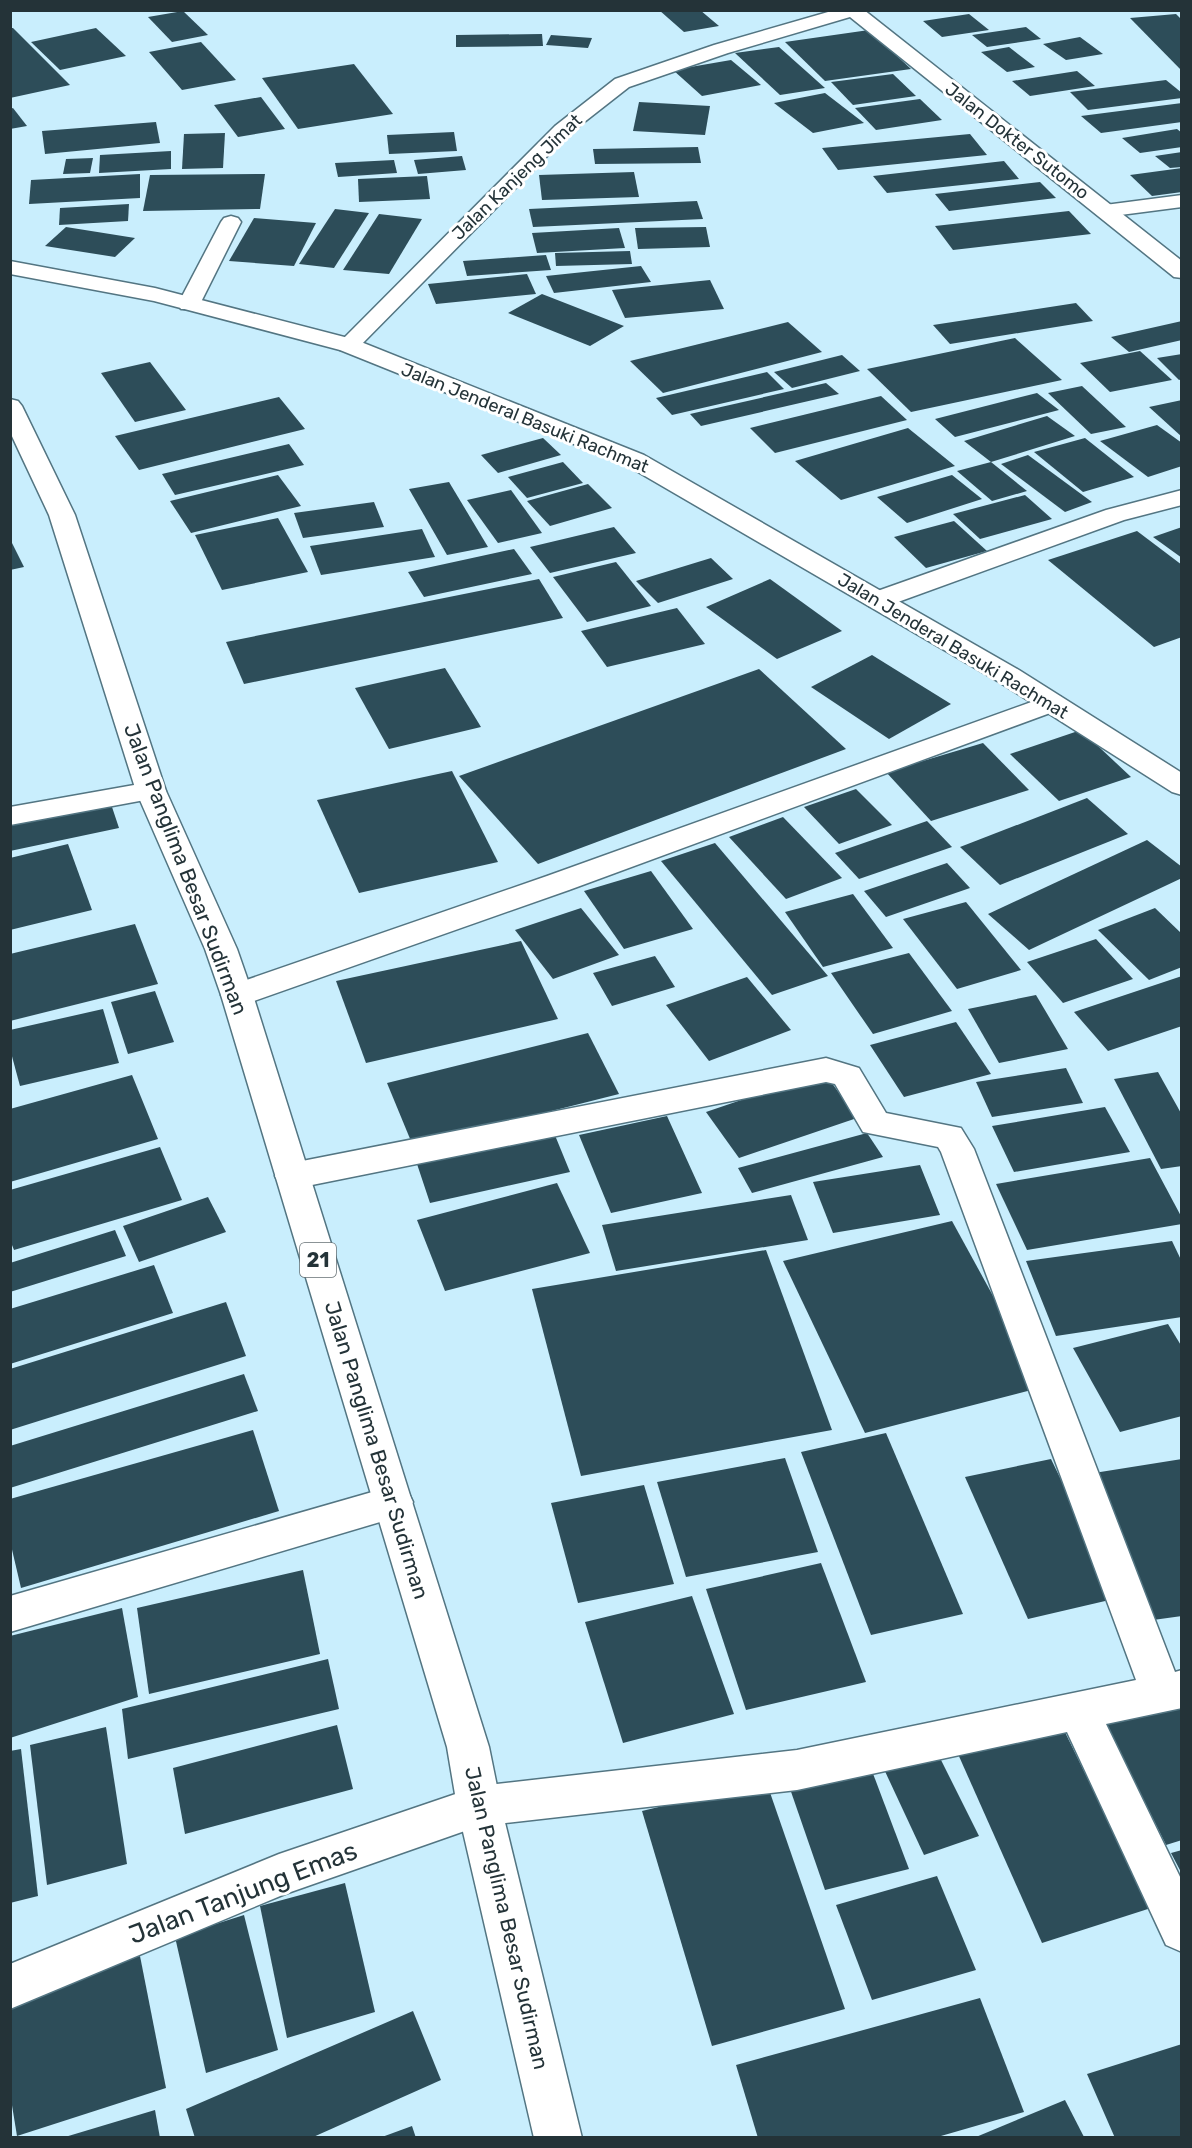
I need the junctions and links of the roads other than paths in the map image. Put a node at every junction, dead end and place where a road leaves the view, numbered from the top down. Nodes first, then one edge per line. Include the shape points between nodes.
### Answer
1 (852, 11) edge
2 (1182, 201) edge
3 (1105, 211) junction
4 (231, 222) dead end
5 (10, 267) edge
6 (1182, 272) edge
7 (189, 304) junction
8 (348, 345) junction
9 (10, 406) edge
10 (1182, 497) edge
11 (878, 600) junction
12 (1051, 703) junction
13 (1182, 786) edge
14 (151, 790) junction
15 (10, 816) edge
16 (237, 995) junction
17 (292, 1176) junction
18 (393, 1502) junction
19 (10, 1614) edge
20 (1172, 1691) edge
21 (1078, 1712) junction
22 (479, 1806) junction
23 (1182, 1930) edge
24 (10, 1987) edge
25 (558, 2138) edge

1 - 3 main road, Jalan Dokter Sutomo
1 - 8 main road, Jalan Kanjeng Jimat via 721,49 622,84 562,130
2 - 3 main road
3 - 6 main road, Jalan Dokter Sutomo
4 - 7 main road
5 - 7 main road, Jalan Jenderal Basuki Rachmat
7 - 8 main road, Jalan Jenderal Basuki Rachmat
8 - 11 main road, Jalan Jenderal Basuki Rachmat via 635,460
9 - 14 main road, Jalan Panglima Besar Sudirman / 21 via 62,515
10 - 11 main road via 1115,515
11 - 12 main road, Jalan Jenderal Basuki Rachmat
12 - 13 main road, Jalan Jenderal Basuki Rachmat
12 - 16 main road
14 - 15 main road
14 - 16 main road, Jalan Panglima Besar Sudirman / 21 via 221,949
16 - 17 main road, Jalan Panglima Besar Sudirman / 21
17 - 18 main road, Jalan Panglima Besar Sudirman / 21
17 - 20 main road via 826,1070 847,1076 875,1124 949,1137 957,1149
18 - 19 main road
18 - 22 main road, Jalan Panglima Besar Sudirman / 21 via 468,1747
20 - 21 main road, Jalan Tanjung Emas
21 - 22 main road, Jalan Tanjung Emas via 797,1770
21 - 23 main road
22 - 24 main road, Jalan Tanjung Emas via 279,1875
22 - 25 main road, Jalan Panglima Besar Sudirman / 21

